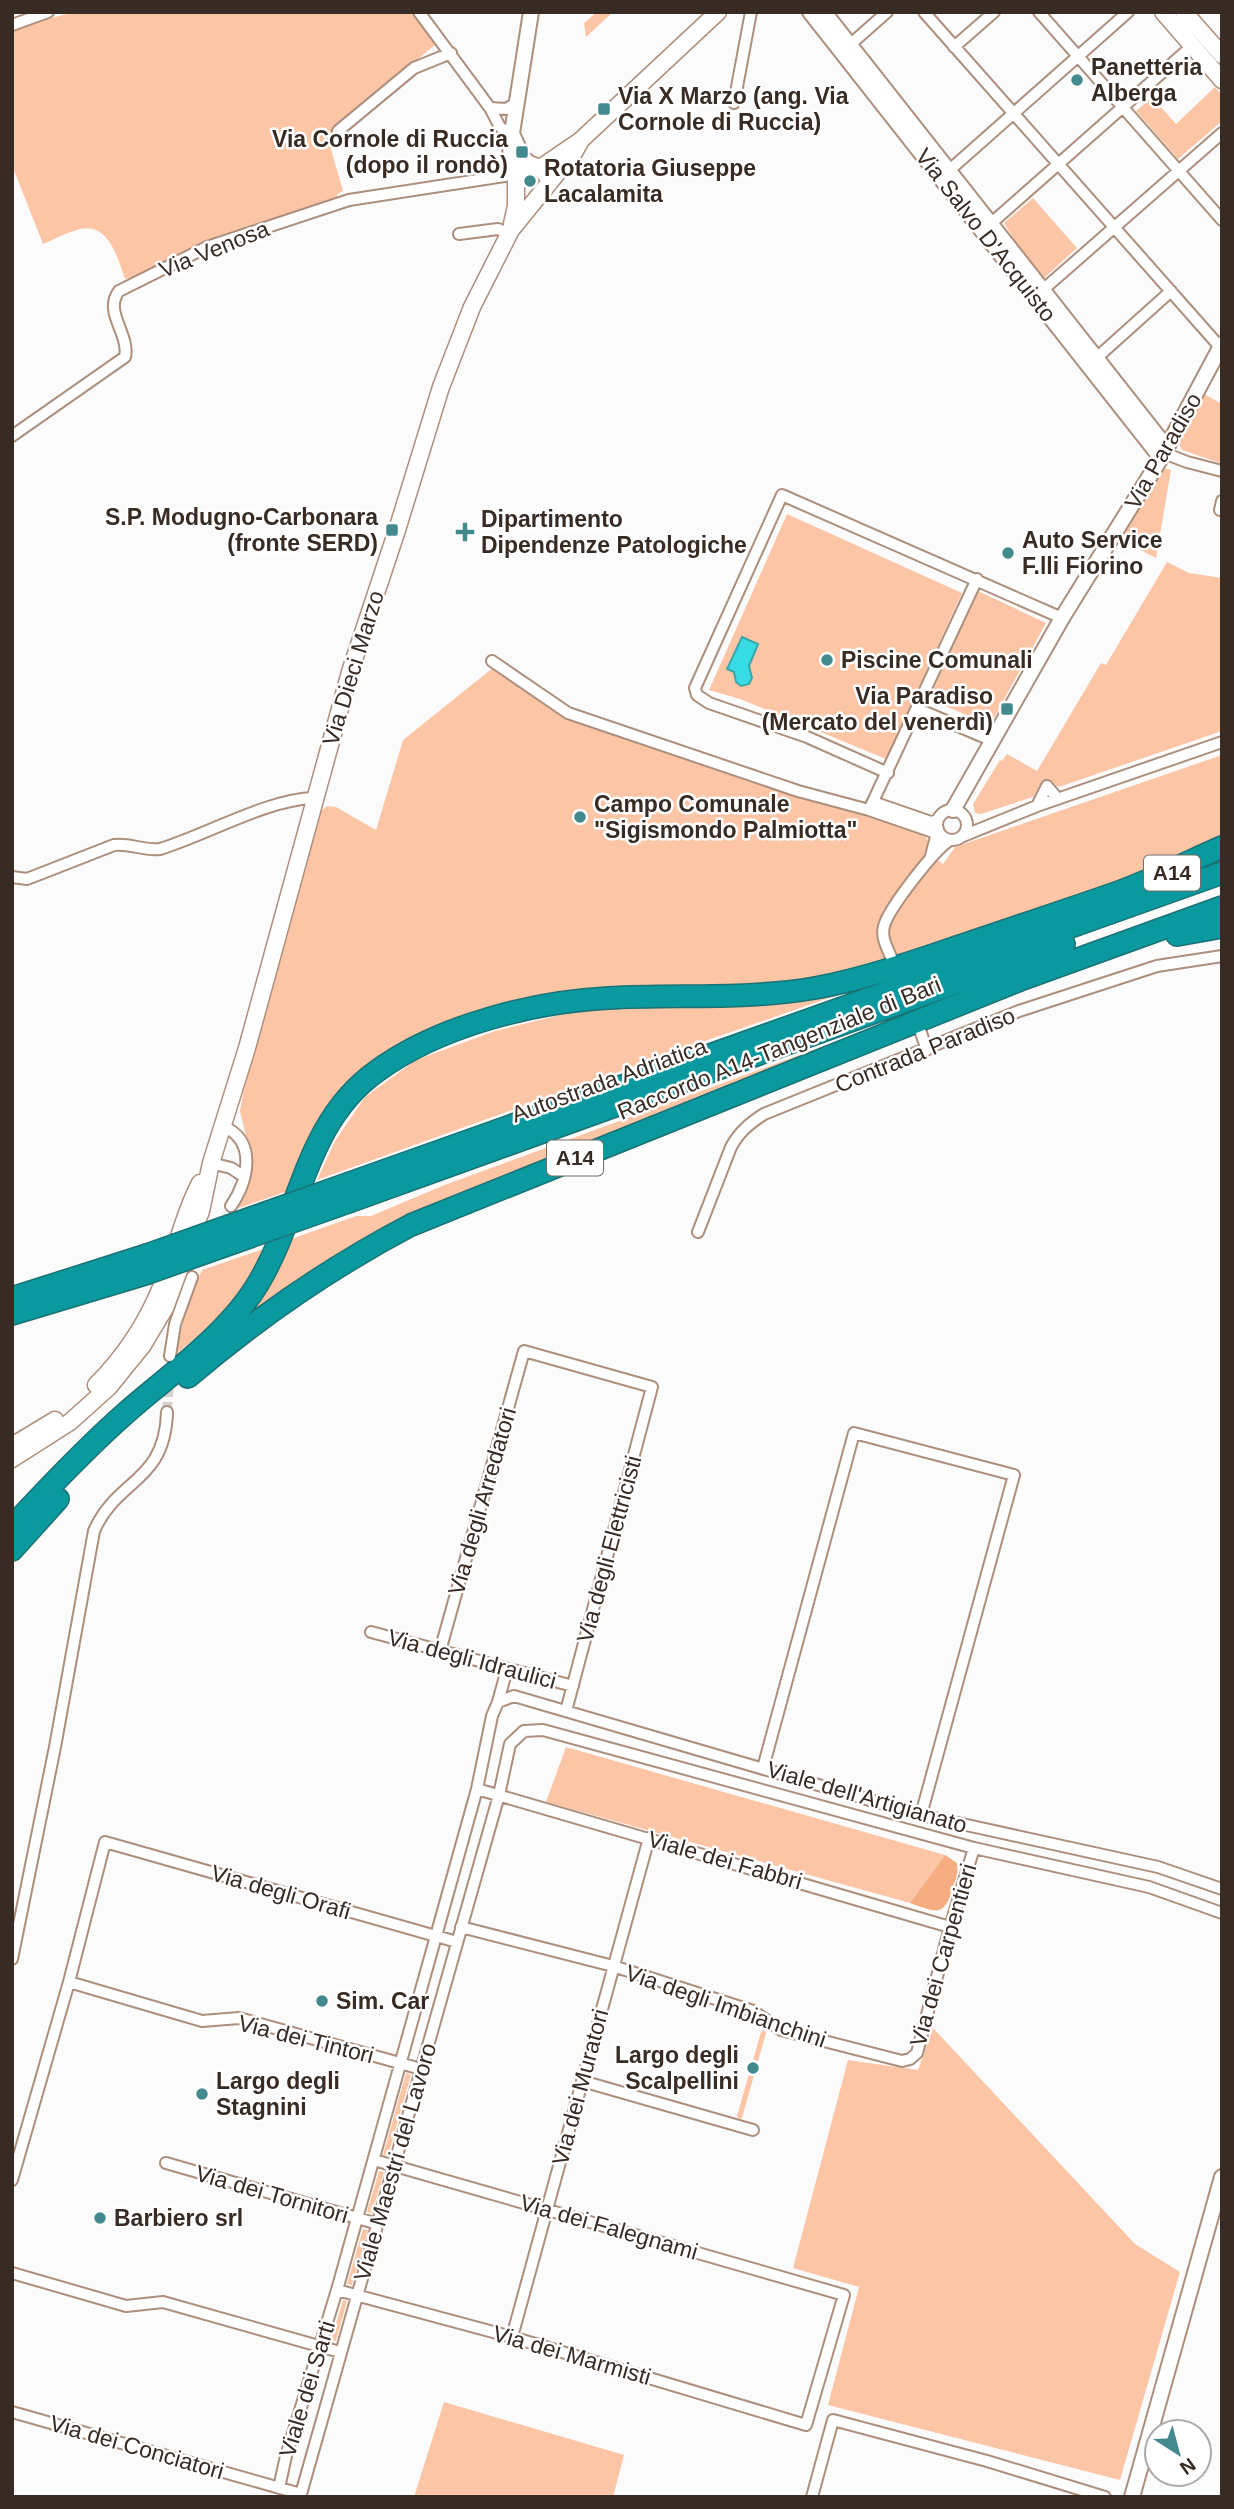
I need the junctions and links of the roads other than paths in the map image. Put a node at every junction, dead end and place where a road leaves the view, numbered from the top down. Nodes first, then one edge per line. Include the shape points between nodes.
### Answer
1 (48, 12) edge
2 (419, 12) edge
3 (531, 12) edge
4 (718, 12) edge
5 (751, 12) edge
6 (810, 12) edge
7 (824, 12) edge
8 (887, 12) edge
9 (924, 12) edge
10 (994, 12) edge
11 (1039, 12) edge
12 (1128, 12) edge
13 (1163, 12) edge
14 (1184, 12) edge
15 (12, 25) edge
16 (1192, 46) junction
17 (954, 47) junction
18 (846, 48) junction
19 (451, 53) junction
20 (1222, 55) edge
21 (1077, 57) junction
22 (1222, 80) edge
23 (518, 102) junction
24 (734, 103) dead end
25 (1122, 107) junction
26 (490, 108) junction
27 (1014, 114) junction
28 (514, 130) junction
29 (338, 131) dead end
30 (1222, 133) edge
31 (581, 140) junction
32 (1058, 164) junction
33 (536, 166) junction
34 (1179, 170) junction
35 (945, 174) junction
36 (517, 181) junction
37 (542, 189) junction
38 (1222, 220) edge
39 (1115, 226) junction
40 (986, 227) junction
41 (510, 232) junction
42 (459, 234) dead end
43 (1171, 292) junction
44 (1039, 294) junction
45 (1221, 345) edge
46 (1092, 362) junction
47 (12, 436) edge
48 (1164, 453) junction
49 (1222, 471) edge
50 (977, 579) junction
51 (1062, 618) junction
52 (492, 661) dead end
53 (918, 709) junction
54 (993, 741) junction
55 (1222, 742) edge
56 (888, 773) junction
57 (314, 798) junction
58 (871, 806) junction
59 (953, 810) junction
60 (966, 818) junction
61 (993, 822) junction
62 (938, 824) junction
63 (962, 836) junction
64 (950, 840) junction
65 (1222, 848) edge
66 (1222, 855) edge
67 (931, 856) junction
68 (1222, 873) edge
69 (12, 877) edge
70 (1222, 887) edge
71 (1123, 891) junction
72 (1222, 907) edge
73 (1222, 927) edge
74 (1222, 956) edge
75 (891, 957) dead end
76 (1020, 980) junction
77 (920, 1031) dead end
78 (927, 1050) junction
79 (222, 1126) junction
80 (211, 1163) junction
81 (243, 1176) junction
82 (350, 1192) junction
83 (231, 1206) dead end
84 (698, 1232) dead end
85 (146, 1264) junction
86 (192, 1277) dead end
87 (12, 1298) edge
88 (12, 1314) edge
89 (170, 1356) dead end
90 (652, 1387) joint
91 (167, 1412) tunnel mouth
92 (12, 1446) edge
93 (12, 1459) edge
94 (12, 1527) edge
95 (12, 1550) edge
96 (370, 1632) dead end
97 (440, 1651) junction
98 (508, 1669) junction
99 (573, 1686) junction
100 (498, 1702) junction
101 (566, 1711) junction
102 (542, 1730) joint
103 (763, 1769) junction
104 (477, 1789) junction
105 (499, 1795) junction
106 (921, 1815) junction
107 (649, 1838) junction
108 (974, 1848) junction
109 (1222, 1889) edge
110 (1222, 1913) edge
111 (461, 1927) junction
112 (950, 1927) junction
113 (436, 1936) junction
114 (457, 1942) junction
115 (12, 1958) edge
116 (613, 1966) junction
117 (69, 1982) junction
118 (910, 2059) joint
119 (400, 2063) junction
120 (421, 2069) junction
121 (582, 2081) junction
122 (753, 2130) dead end
123 (374, 2160) junction
124 (166, 2163) dead end
125 (394, 2166) junction
126 (1222, 2178) edge
127 (12, 2180) edge
128 (547, 2208) junction
129 (356, 2219) junction
130 (378, 2224) junction
131 (12, 2273) edge
132 (337, 2290) junction
133 (357, 2296) junction
134 (512, 2337) junction
135 (320, 2346) junction
136 (340, 2352) junction
137 (12, 2412) edge
138 (806, 2425) joint
139 (279, 2488) junction
140 (302, 2494) joint
141 (812, 2497) edge
142 (1105, 2497) edge
143 (1132, 2497) edge

1 - 15 street
2 - 19 street
3 - 23 street
4 - 31 main road, Via Dieci Marzo
5 - 24 street
6 - 18 street, Via Salvo D'Acquisto
7 - 18 street, Via Salvo D'Acquisto
8 - 18 street
9 - 17 street
10 - 17 street
11 - 21 street
12 - 21 street
13 - 16 main road
14 - 20 main road
16 - 22 main road
16 - 25 street
17 - 27 street
18 - 35 street, Via Salvo D'Acquisto
19 - 26 street
19 - 29 street via 414,68
21 - 25 street
21 - 27 street
23 - 26 street via 506,109
23 - 28 street
25 - 32 street
25 - 34 street
26 - 28 street via 499,127
27 - 32 street
27 - 35 street
28 - 33 street via 523,158
28 - 36 street via 510,158
30 - 34 street
31 - 33 main road, Via Dieci Marzo
31 - 37 main road, Via Dieci Marzo
32 - 39 street
32 - 40 street
33 - 36 main road via 523,167
33 - 37 main road via 545,176
34 - 38 street
34 - 39 street
35 - 40 street, Via Salvo D'Acquisto
36 - 37 main road via 520,191 529,195
36 - 41 main road
36 - 47 street, Via Venosa via 349,200 179,259 119,291 113,299 127,348 125,357
37 - 41 main road, Via Dieci Marzo
39 - 43 street
39 - 44 street
40 - 44 street, Via Salvo D'Acquisto
41 - 42 street
41 - 57 main road, Via Dieci Marzo via 472,307 437,399
43 - 45 street
43 - 46 street
44 - 46 street, Via Salvo D'Acquisto
45 - 48 street, Via Paradiso
46 - 48 street, Via Salvo D'Acquisto
48 - 49 street
48 - 51 street, Via Paradiso
50 - 51 street
50 - 53 street
50 - 56 street via 782,495 695,688 697,695
51 - 54 street, Via Paradiso
52 - 58 street via 568,713 798,791
53 - 54 street
53 - 56 street
54 - 59 street, Via Paradiso
55 - 61 street
56 - 58 street
57 - 69 street via 276,805 159,849 114,845 27,879
57 - 79 main road, Via Dieci Marzo
58 - 62 street via 933,832
59 - 60 street
59 - 62 street via 943,812
60 - 61 street
60 - 63 street
61 - 63 street
62 - 64 street via 942,836
62 - 67 street
63 - 64 street
64 - 67 street
65 - 71 highway
66 - 71 highway, A14
67 - 75 street via 884,926 884,943
68 - 82 highway, Autostrada Adriatica / A14
70 - 82 highway, Autostrada Adriatica / A14
71 - 94 highway via 900,966 818,987 746,996 588,1000 511,1014 418,1046 394,1059 365,1080 336,1111 316,1146 262,1277 241,1307 95,1442
72 - 76 highway, Raccordo A14-Tangenziale di Bari / A14
73 - 76 highway via 1162,938 1059,973
74 - 78 street, Contrada Paradiso via 1128,975 1019,1011
76 - 95 highway, Raccordo A14-Tangenziale di Bari / A14 via 444,1210 381,1240 288,1299 196,1370 85,1472
77 - 78 street
78 - 84 street, Contrada Paradiso via 751,1122 731,1147
79 - 80 main road, Via Dieci Marzo
79 - 81 street via 233,1130 246,1146
80 - 81 street
80 - 92 main road via 162,1286 136,1335 103,1378 76,1403
80 - 93 main road via 192,1235 165,1308 149,1336 91,1404 59,1431
81 - 83 street via 240,1193
82 - 85 highway, Autostrada Adriatica / A14, bridge
85 - 87 highway, Autostrada Adriatica / A14
85 - 88 highway, Autostrada Adriatica / A14
86 - 89 street via 175,1324
90 - 97 street, Via degli Arredatori via 524,1351
90 - 99 street, Via degli Elettricisti
91 - 115 street via 159,1455 100,1516 94,1531
96 - 97 street, Via degli Idraulici
97 - 98 street, Via degli Idraulici
98 - 99 street, Via degli Idraulici
98 - 100 street, Viale Maestri del Lavoro
99 - 101 street, Via degli Elettricisti
100 - 101 street, Viale dell'Artigianato via 514,1696
100 - 104 street, Viale Maestri del Lavoro
101 - 103 street, Viale dell'Artigianato
102 - 105 street, Viale Maestri del Lavoro via 524,1731 510,1744
102 - 108 street, Viale dell'Artigianato
103 - 106 street, Viale dell'Artigianato
103 - 106 street via 854,1433 1014,1475
104 - 105 street, Viale dei Fabbri
104 - 113 street, Viale Maestri del Lavoro
105 - 107 street, Viale dei Fabbri
105 - 111 street, Viale Maestri del Lavoro
106 - 109 street, Viale dell'Artigianato via 1158,1867
107 - 112 street, Viale dei Fabbri
107 - 116 street, Via dei Muratori
108 - 110 street, Viale dell'Artigianato via 1149,1887
108 - 112 street, Via dei Carpentieri
111 - 114 street, Viale Maestri del Lavoro
111 - 116 street, Via degli Imbianchini
112 - 118 street, Via dei Carpentieri via 917,2053
113 - 114 street, Via degli Orafi
113 - 117 street, Via degli Orafi via 105,1842
113 - 119 street, Viale Maestri del Lavoro
114 - 120 street, Viale Maestri del Lavoro
116 - 118 street, Via degli Imbianchini via 753,2011 781,2030 902,2061
116 - 121 street, Via dei Muratori
117 - 119 street, Via dei Tintori via 202,2021 239,2018
117 - 127 street
119 - 120 street, Via dei Tintori
119 - 123 street, Viale Maestri del Lavoro
120 - 125 street, Viale Maestri del Lavoro
121 - 122 street
121 - 128 street, Via dei Muratori
123 - 125 street, Via dei Falegnami
123 - 129 street, Viale Maestri del Lavoro
124 - 129 street, Via dei Tornitori
125 - 128 street, Via dei Falegnami
125 - 130 street, Viale Maestri del Lavoro
126 - 143 street
128 - 134 street, Via dei Muratori
128 - 138 street, Via dei Falegnami via 844,2295
129 - 130 street, Via dei Tornitori
129 - 132 street, Viale Maestri del Lavoro
130 - 133 street, Viale Maestri del Lavoro
131 - 135 street via 126,2306 163,2302
132 - 133 street, Via dei Marmisti
132 - 135 street, Viale dei Sarti
133 - 134 street, Via dei Marmisti
133 - 136 street, Viale dei Sarti
134 - 138 street, Via dei Marmisti
135 - 136 street
135 - 139 street, Viale dei Sarti
136 - 140 street, Viale dei Sarti
137 - 139 street, Via dei Conciatori
139 - 140 street, Via dei Conciatori
141 - 142 street via 833,2420

